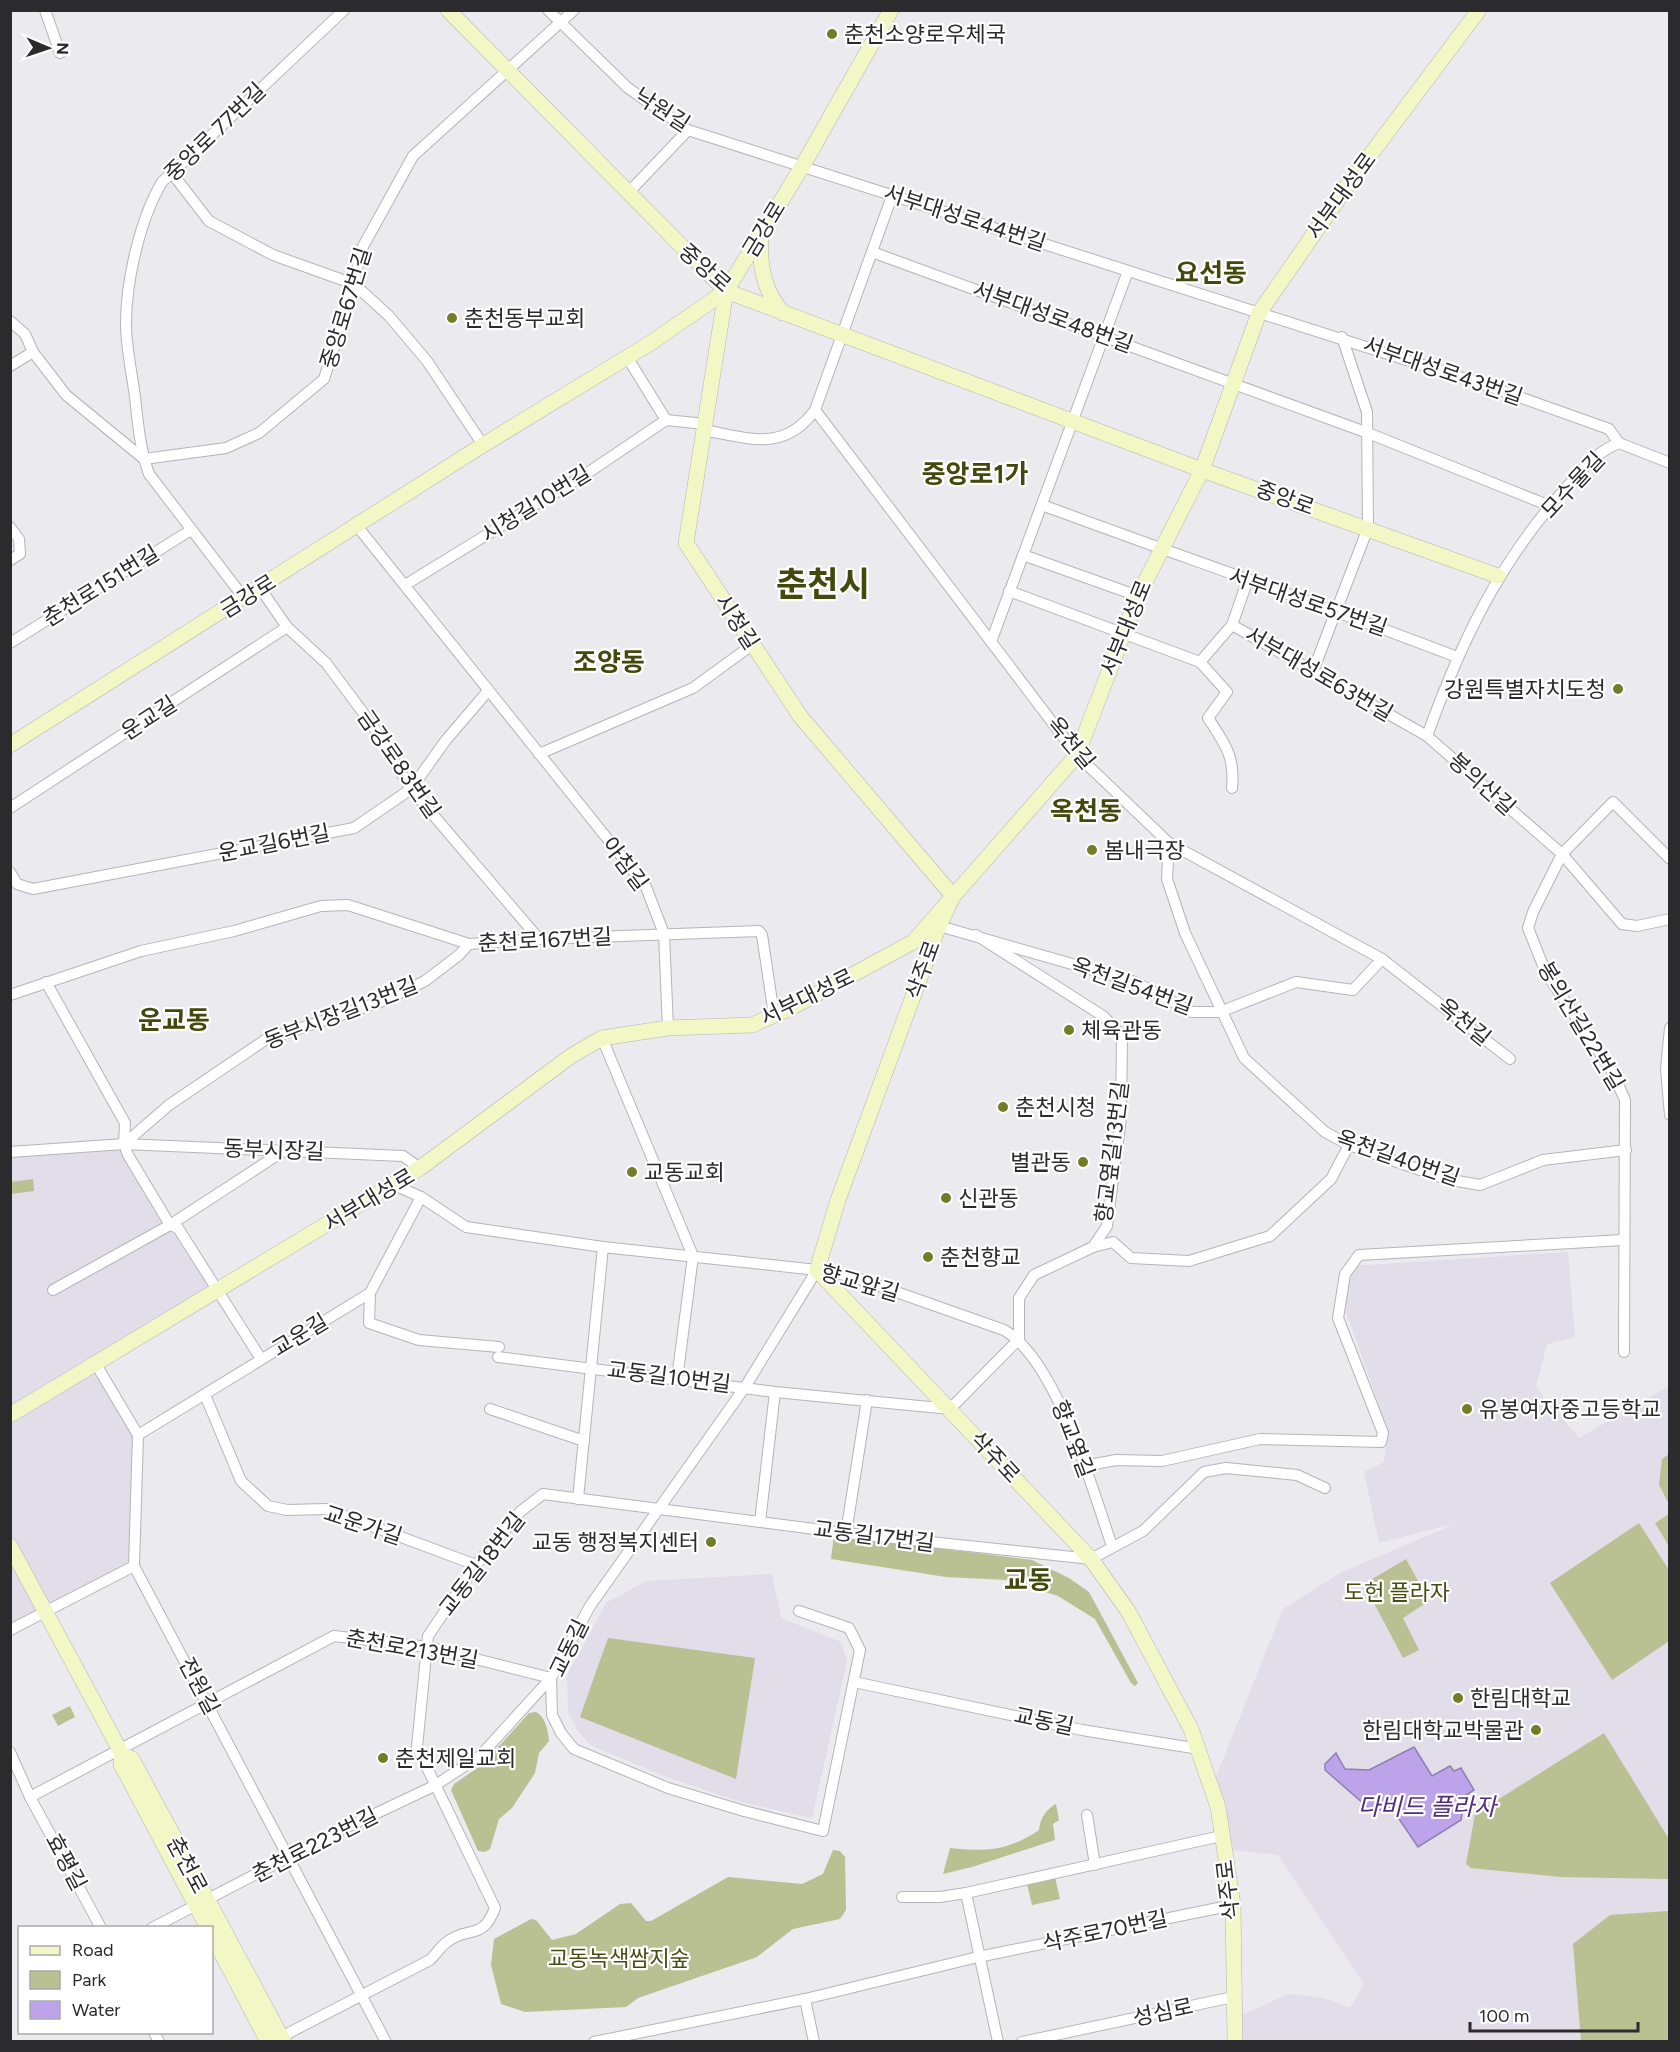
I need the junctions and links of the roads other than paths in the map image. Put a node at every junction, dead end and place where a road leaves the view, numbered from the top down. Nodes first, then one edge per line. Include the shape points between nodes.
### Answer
1 (45, 10) edge
2 (344, 10) edge
3 (447, 10) edge
4 (548, 10) edge
5 (574, 10) edge
6 (891, 10) edge
7 (1479, 10) edge
8 (559, 22) junction
9 (60, 53) dead end
10 (506, 70) junction
11 (688, 130) junction
12 (802, 166) junction
13 (171, 172) junction
14 (628, 193) junction
15 (892, 196) junction
16 (761, 234) junction
17 (872, 252) junction
18 (1128, 271) junction
19 (354, 284) junction
20 (726, 291) junction
21 (783, 313) junction
22 (1259, 313) junction
23 (10, 321) edge
24 (840, 335) junction
25 (1105, 337) junction
26 (1342, 337) junction
27 (33, 352) junction
28 (627, 357) junction
29 (10, 366) edge
30 (1234, 384) junction
31 (815, 410) junction
32 (666, 420) junction
33 (1072, 421) junction
34 (704, 427) junction
35 (1368, 434) junction
36 (1619, 442) junction
37 (483, 445) junction
38 (144, 459) junction
39 (1670, 463) edge
40 (1202, 470) junction
41 (1041, 505) junction
42 (1550, 506) junction
43 (357, 526) junction
44 (10, 527) edge
45 (1368, 528) junction
46 (191, 530) junction
47 (1159, 549) junction
48 (1023, 555) junction
49 (10, 560) edge
50 (1498, 576) junction
51 (1247, 582) junction
52 (405, 585) junction
53 (260, 588) junction
54 (1009, 591) junction
55 (1137, 596) junction
56 (244, 598) junction
57 (1336, 610) junction
58 (1232, 625) junction
59 (287, 627) junction
60 (1121, 634) junction
61 (991, 642) junction
62 (10, 643) edge
63 (752, 645) junction
64 (1457, 657) junction
65 (1200, 662) junction
66 (1313, 671) junction
67 (488, 692) junction
68 (1427, 736) junction
69 (10, 745) edge
70 (540, 754) junction
71 (1077, 755) junction
72 (1232, 788) dead end
73 (411, 789) junction
74 (10, 808) edge
75 (1169, 843) junction
76 (1562, 854) junction
77 (1670, 859) edge
78 (10, 872) edge
79 (953, 896) junction
80 (1669, 921) edge
81 (939, 926) junction
82 (664, 934) junction
83 (976, 935) junction
84 (539, 939) junction
85 (469, 944) junction
86 (1382, 959) junction
87 (46, 982) junction
88 (10, 994) edge
89 (1220, 1012) junction
90 (774, 1016) junction
91 (668, 1028) junction
92 (1670, 1028) edge
93 (602, 1038) junction
94 (1510, 1059) dead end
95 (1668, 1069) edge
96 (1670, 1115) edge
97 (124, 1144) junction
98 (1349, 1145) junction
99 (285, 1150) junction
100 (1626, 1150) junction
101 (10, 1152) edge
102 (420, 1168) junction
103 (392, 1184) junction
104 (421, 1197) junction
105 (170, 1225) junction
106 (1623, 1240) junction
107 (603, 1247) junction
108 (1093, 1247) junction
109 (693, 1256) junction
110 (817, 1269) junction
111 (53, 1290) dead end
112 (219, 1292) junction
113 (370, 1293) junction
114 (1019, 1339) junction
115 (1623, 1352) dead end
116 (261, 1359) junction
117 (97, 1366) junction
118 (592, 1368) junction
119 (677, 1378) junction
120 (746, 1387) junction
121 (775, 1392) junction
122 (205, 1395) junction
123 (867, 1400) junction
124 (950, 1409) junction
125 (490, 1410) dead end
126 (10, 1415) edge
127 (138, 1435) junction
128 (584, 1441) junction
129 (1084, 1466) junction
130 (1325, 1488) dead end
131 (578, 1498) junction
132 (658, 1508) junction
133 (760, 1522) junction
134 (846, 1533) junction
135 (10, 1546) edge
136 (1112, 1546) junction
137 (1091, 1559) junction
138 (476, 1565) junction
139 (134, 1566) junction
140 (45, 1611) junction
141 (799, 1611) dead end
142 (10, 1630) edge
143 (428, 1647) junction
144 (551, 1678) junction
145 (854, 1682) junction
146 (207, 1701) junction
147 (1199, 1749) junction
148 (121, 1751) junction
149 (10, 1752) edge
150 (434, 1786) junction
151 (30, 1797) junction
152 (1087, 1815) dead end
153 (1221, 1836) junction
154 (289, 1857) junction
155 (1095, 1865) junction
156 (966, 1893) junction
157 (902, 1897) dead end
158 (201, 1903) junction
159 (1233, 1905) junction
160 (100, 1926) edge
161 (156, 1926) edge
162 (207, 1926) edge
163 (213, 1937) edge
164 (978, 1957) junction
165 (361, 1994) junction
166 (1233, 1997) junction
167 (805, 1999) junction
168 (632, 2037) edge
169 (278, 2040) edge
170 (386, 2042) edge
171 (594, 2042) edge
172 (814, 2042) edge
173 (998, 2042) edge
174 (1022, 2042) edge
175 (1235, 2042) edge

1 - 9 street
2 - 13 street, 중앙로 77번길
3 - 10 street, 중앙로
4 - 8 street, 낙원길
5 - 8 street, 중앙로67번길
6 - 12 street, 금강로
7 - 22 street, 서부대성로 via 1350,182
8 - 10 street, 중앙로67번길
8 - 11 street, 낙원길 via 628,88
10 - 14 street, 중앙로
10 - 19 street, 중앙로67번길 via 413,156 361,250
11 - 12 street, 낙원길
11 - 14 street
12 - 15 street, 서부대성로44번길
12 - 16 street, 금강로
13 - 19 street via 209,220 273,255
13 - 38 street, 중앙로 77번길 via 155,193 137,247 128,291 126,325
14 - 20 street, 중앙로
15 - 17 street
15 - 18 street, 서부대성로44번길
16 - 20 street, 금강로
16 - 21 street via 760,269
17 - 24 street
17 - 25 street, 서부대성로48번길
18 - 22 street, 서부대성로44번길
18 - 25 street
19 - 37 street via 389,316 427,361
19 - 38 street, 중앙로67번길 via 324,379 259,433 226,448
20 - 21 street, 중앙로
20 - 28 street, 금강로
20 - 34 street, 시청길
21 - 24 street, 중앙로
22 - 26 street, 서부대성로43번길
22 - 30 street, 서부대성로
23 - 27 street via 26,334
24 - 31 street
24 - 33 street, 중앙로
25 - 30 street, 서부대성로48번길
25 - 33 street
26 - 35 street via 1367,412
26 - 36 street, 서부대성로43번길 via 1609,429
27 - 29 street
27 - 38 street via 66,395
28 - 32 street
28 - 37 street, 금강로
30 - 35 street, 서부대성로48번길
30 - 40 street, 서부대성로
31 - 34 street via 803,427 784,437 766,440
31 - 61 street, 옥천길
32 - 34 street
32 - 52 street, 시청길10번길
33 - 40 street, 중앙로
33 - 41 street
34 - 63 street, 시청길 via 686,543
35 - 42 street, 서부대성로48번길
35 - 45 street
36 - 39 street, 모수물길
36 - 42 street, 모수물길 via 1600,450
37 - 43 street, 금강로
38 - 46 street via 149,474
40 - 45 street, 중앙로
40 - 47 street, 서부대성로
41 - 47 street, 서부대성로57번길
41 - 48 street
42 - 50 street, 모수물길
43 - 52 street, 아침길
43 - 53 street, 금강로
44 - 49 street via 19,539 20,554
45 - 50 street, 중앙로
45 - 57 street
46 - 56 street
46 - 62 street, 춘천로151번길
47 - 51 street, 서부대성로57번길
47 - 55 street, 서부대성로
48 - 54 street
48 - 55 street
50 - 64 street, 봉의산길
51 - 57 street, 서부대성로57번길
51 - 58 street
52 - 67 street, 아침길
53 - 56 street, 금강로
53 - 59 street, 금강로83번길
54 - 60 street
54 - 61 street
55 - 60 street, 서부대성로
56 - 69 street, 금강로
57 - 64 street, 서부대성로57번길
57 - 66 street
58 - 65 street, 서부대성로63번길
58 - 66 street, 서부대성로63번길
59 - 73 street, 금강로83번길 via 326,663 373,726
59 - 74 street, 운교길
60 - 65 street
60 - 71 street, 서부대성로
61 - 71 street, 옥천길
63 - 70 street via 693,688
63 - 79 street, 시청길 via 800,716
64 - 68 street, 봉의산길
65 - 72 street via 1227,692 1208,718 1229,749
66 - 68 street, 서부대성로63번길
67 - 70 street, 아침길
67 - 73 street, 운교길6번길 via 446,740
68 - 76 street, 봉의산길
70 - 82 street, 아침길 via 646,887
71 - 75 street, 옥천길
71 - 79 street, 서부대성로
73 - 78 street, 운교길6번길 via 354,828 33,889 17,884
73 - 84 street, 금강로83번길
75 - 86 street, 옥천길
75 - 89 street, 옥천길40번길 via 1167,879 1185,933
76 - 77 street, 봉의산길22번길 via 1613,802
76 - 80 street, 봉의산길 via 1622,924
76 - 100 street, 봉의산길22번길 via 1528,928 1546,974 1612,1071 1625,1100
79 - 81 street, 삭주로
79 - 90 street, 서부대성로 via 913,942
81 - 83 street, 옥천길54번길
81 - 110 street, 삭주로 via 838,1200
82 - 84 street, 춘천로167번길
82 - 90 street, 춘천로167번길 via 759,932
82 - 91 street, 아침길
83 - 89 street, 옥천길54번길 via 1134,982 1192,1012
83 - 108 street, 향교옆길13번길 via 1103,1016 1122,1036 1121,1118 1107,1226
84 - 85 street, 춘천로167번길
85 - 87 street, 춘천로167번길 via 348,905 321,906 234,931 141,951
85 - 97 street, 동부시장길13번길 via 425,981 383,1001 265,1040 169,1106
86 - 89 street, 옥천길54번길 via 1353,990 1296,982
86 - 94 street, 옥천길
87 - 88 street, 춘천로167번길
87 - 97 street via 125,1123
89 - 98 street, 옥천길40번길 via 1244,1058 1325,1132
90 - 91 street, 서부대성로 via 752,1025
91 - 93 street, 서부대성로
92 - 95 street
93 - 102 street, 서부대성로
93 - 109 street
95 - 96 street
97 - 99 street, 동부시장길
97 - 101 street, 동부시장길
97 - 105 street
98 - 100 street, 옥천길40번길 via 1446,1179 1480,1185 1543,1160
98 - 108 street via 1331,1179 1270,1236 1189,1261 1131,1258 1113,1242
99 - 102 street, 동부시장길 via 404,1156
99 - 105 street
100 - 106 street, 봉의산길22번길
102 - 103 street, 서부대성로
103 - 104 street, 향교앞길
103 - 112 street, 서부대성로
104 - 107 street, 향교앞길 via 466,1227
104 - 113 street
105 - 111 street
105 - 112 street via 178,1228
106 - 115 street, 봉의산길22번길
106 - 129 street via 1359,1255 1345,1274 1338,1317 1383,1433 1381,1442 1260,1439 1162,1461 1116,1460
107 - 109 street, 향교앞길
107 - 118 street
108 - 114 street, 향교옆길13번길 via 1034,1275 1019,1298
109 - 110 street, 향교앞길
109 - 119 street
110 - 114 street, 향교앞길 via 851,1276 1004,1330
110 - 120 street, 교동길
110 - 124 street, 삭주로
112 - 116 street
112 - 117 street, 서부대성로
113 - 116 street, 교운길
113 - 118 street, 교동길10번길 via 369,1323 419,1340
114 - 124 street
114 - 129 street, 향교옆길 via 1054,1390
116 - 122 street, 교운길
117 - 126 street, 서부대성로
117 - 127 street
118 - 119 street, 교동길10번길
118 - 128 street, 교동길10번길
119 - 120 street, 교동길10번길
120 - 121 street, 교동길10번길
120 - 132 street, 교동길
121 - 123 street, 교동길10번길
121 - 133 street
122 - 127 street, 교운길
122 - 138 street, 교운가길 via 241,1481 268,1506 287,1510 326,1509
123 - 124 street, 교동길10번길
123 - 134 street
124 - 137 street, 삭주로
125 - 128 street
127 - 139 street
128 - 131 street, 교동길10번길
129 - 136 street, 향교옆길
130 - 136 street via 1297,1476 1226,1468 1204,1472 1143,1531
131 - 132 street, 교동길18번길
131 - 138 street, 교동길18번길 via 543,1494 521,1511
132 - 133 street, 교동길17번길
132 - 144 street, 교동길 via 590,1606
133 - 134 street, 교동길17번길
134 - 137 street, 교동길17번길
135 - 140 street, 춘천로
136 - 137 street
137 - 147 street, 삭주로 via 1128,1611
138 - 143 street, 교동길18번길 via 428,1636
139 - 140 street
139 - 146 street, 전원길
140 - 142 street
140 - 148 street, 춘천로
141 - 145 street, 교동길 via 849,1628 855,1635 861,1650
143 - 144 street, 춘천로213번길
143 - 146 street, 춘천로213번길 via 334,1636
143 - 150 street via 417,1747
144 - 145 street, 교동길 via 552,1715 574,1749 668,1788 823,1830
144 - 150 street, 춘천로223번길 via 480,1756
145 - 147 street, 교동길 via 1082,1730
146 - 148 street, 춘천로213번길
146 - 154 street, 전원길
147 - 153 street, 삭주로 via 1218,1807
148 - 151 street
148 - 158 street, 춘천로 via 132,1759
149 - 151 street, 효평길
150 - 154 street, 춘천로223번길
150 - 165 street via 495,1908 483,1930 447,1941 430,1960
151 - 160 street, 효평길
152 - 155 street
153 - 155 street
153 - 159 street, 삭주로
154 - 158 street, 춘천로223번길
154 - 165 street, 전원길
155 - 156 street
156 - 157 street
156 - 164 street
158 - 161 street
158 - 162 street, 춘천로
158 - 169 street, 춘천로
159 - 164 street, 삭주로70번길
159 - 166 street, 삭주로
163 - 169 street
164 - 167 street, 삭주로70번길
164 - 173 street
165 - 169 street
165 - 170 street, 전원길
166 - 174 street, 성심로
166 - 175 street, 삭주로
167 - 168 street, 삭주로70번길
167 - 172 street
168 - 171 street, 삭주로70번길

